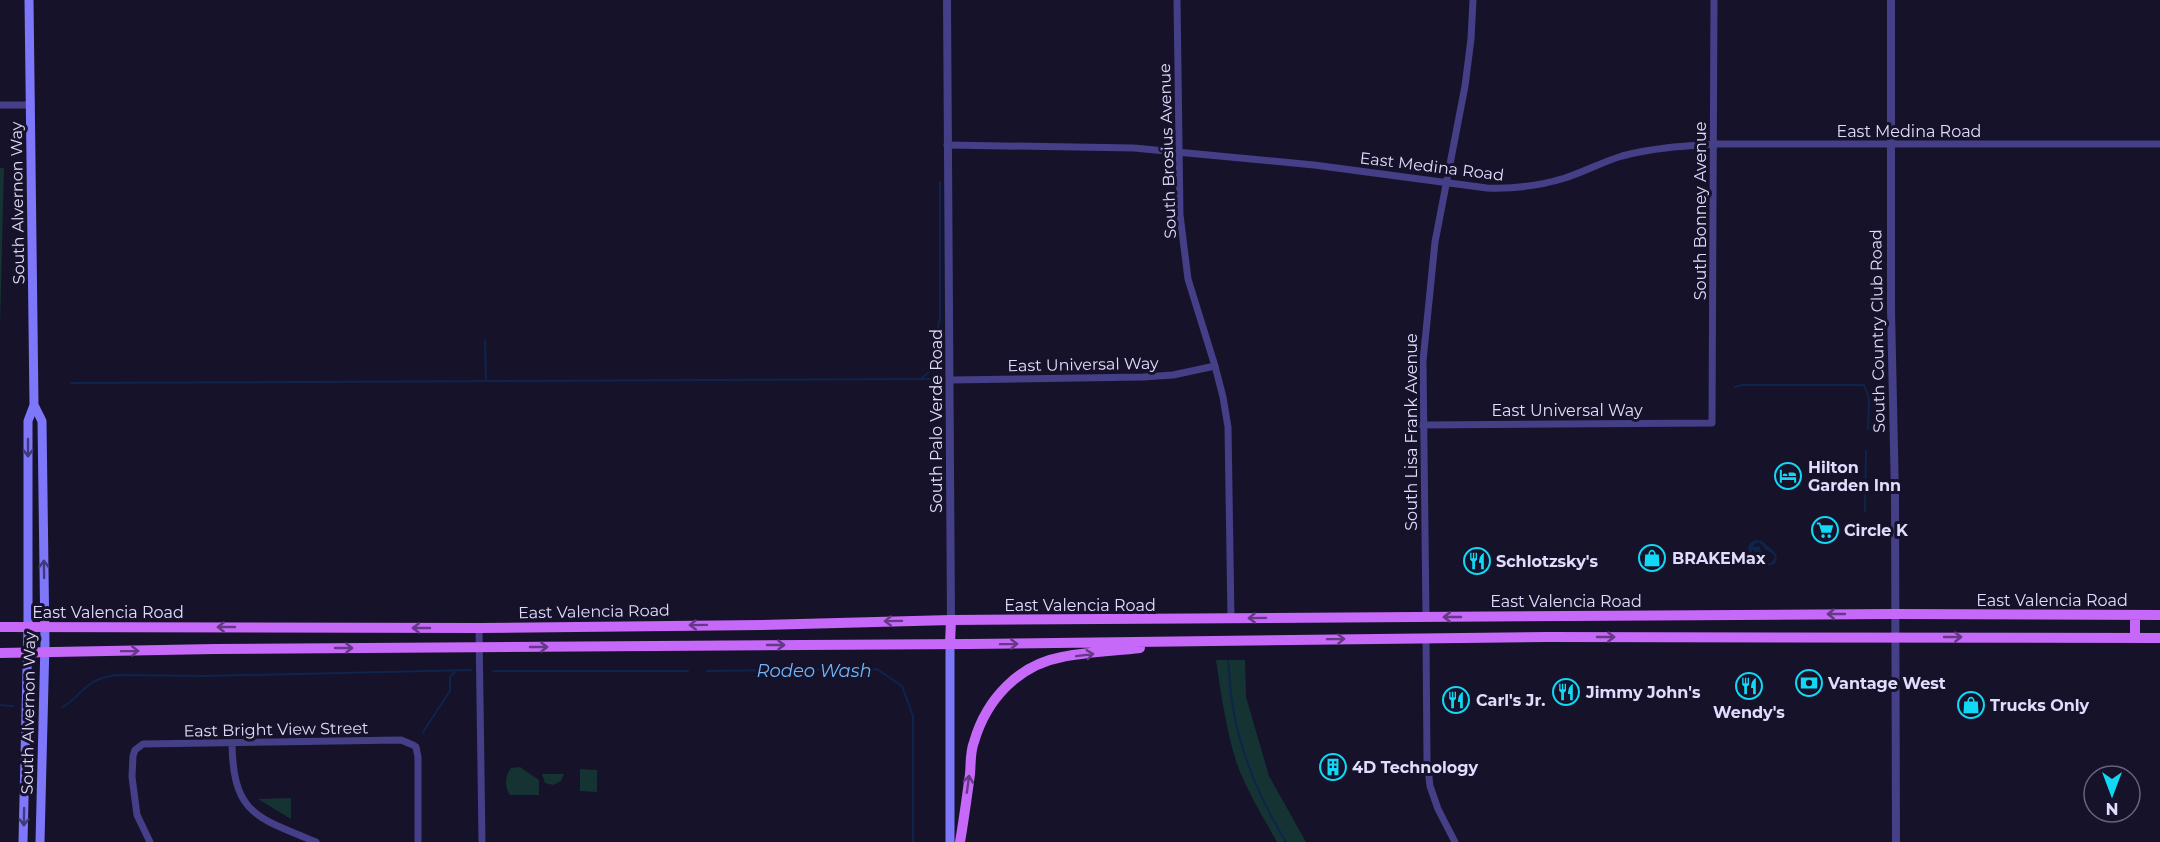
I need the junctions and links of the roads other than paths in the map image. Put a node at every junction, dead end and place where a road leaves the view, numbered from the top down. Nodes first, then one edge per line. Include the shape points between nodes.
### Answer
1 (29, 0) edge
2 (947, 0) edge
3 (1177, 0) edge
4 (1473, 0) edge
5 (1714, 0) edge
6 (1891, 0) edge
7 (0, 105) edge
8 (31, 105) junction
9 (1714, 144) junction
10 (1891, 144) junction
11 (2160, 144) edge
12 (947, 145) junction
13 (1179, 152) junction
14 (1447, 183) junction
15 (1215, 366) junction
16 (951, 380) junction
17 (34, 405) junction
18 (1712, 423) joint
19 (1422, 425) junction
20 (1894, 614) junction
21 (2135, 615) junction
22 (2160, 615) edge
23 (1426, 617) junction
24 (1231, 619) junction
25 (951, 620) junction
26 (0, 627) edge
27 (28, 627) junction
28 (44, 627) junction
29 (479, 628) junction
30 (1894, 637) junction
31 (1426, 638) junction
32 (2135, 638) junction
33 (2160, 638) edge
34 (1193, 641) junction
35 (950, 644) junction
36 (481, 647) junction
37 (0, 653) edge
38 (27, 653) junction
39 (44, 653) junction
40 (232, 743) junction
41 (313, 841) edge
42 (23, 842) edge
43 (40, 842) edge
44 (150, 842) edge
45 (418, 842) edge
46 (482, 842) edge
47 (950, 842) edge
48 (960, 842) edge
49 (1455, 842) edge
50 (1896, 842) edge

1 - 8 main road, South Alvernon Way
2 - 12 street, South Palo Verde Road
3 - 13 street, South Brosius Avenue
4 - 14 street, South Lisa Frank Avenue via 1465,87
5 - 9 street, South Bonney Avenue
6 - 10 street, South Country Club Road
7 - 8 street
8 - 17 main road, South Alvernon Way
9 - 10 street, East Medina Road
9 - 14 street, East Medina Road via 1621,156 1565,178 1528,187 1487,188
9 - 18 street, South Bonney Avenue
10 - 11 street, East Medina Road
10 - 20 street, South Country Club Road
12 - 13 street, East Medina Road
12 - 16 street, South Palo Verde Road
13 - 14 street, East Medina Road
13 - 15 street, South Brosius Avenue via 1180,215 1188,279
14 - 19 street, South Lisa Frank Avenue via 1427,303
15 - 16 street, East Universal Way via 1143,377
15 - 24 street, South Brosius Avenue via 1228,428
16 - 25 street, South Palo Verde Road
17 -> 27 main road, South Alvernon Way via 28,421
28 -> 17 main road, South Alvernon Way via 42,421
18 - 19 street, East Universal Way
19 - 23 street, South Lisa Frank Avenue
20 - 21 main road, East Valencia Road
20 -> 23 main road, East Valencia Road
20 - 30 street, South Country Club Road
21 - 22 main road, East Valencia Road
21 - 32 main road
23 -> 24 main road, East Valencia Road
23 - 31 main road
24 - 25 main road, East Valencia Road
25 -> 29 main road, East Valencia Road
25 - 35 main road, South Palo Verde Road
26 - 27 main road, East Valencia Road
27 - 28 main road, East Valencia Road
27 - 38 main road, South Alvernon Way
29 -> 28 main road, East Valencia Road
28 - 39 main road, South Alvernon Way
29 - 36 street
31 -> 30 main road
30 -> 32 main road
30 - 50 street, South Country Club Road
34 -> 31 main road
31 - 49 street via 1430,786
32 - 33 main road
35 -> 34 main road
48 -> 34 main road via 973,744 982,717 1012,680 1029,668 1062,657
36 -> 35 main road
35 - 47 main road, South Palo Verde Road
39 -> 36 main road
36 - 46 street
37 - 38 main road
38 - 39 main road
38 -> 42 main road, South Alvernon Way
39 - 43 main road, South Alvernon Way
40 - 41 street via 235,782 246,804 264,818
40 - 44 street, East Bright View Street via 139,746 133,756 132,777 138,815
40 - 45 street, East Bright View Street via 414,742 418,756

